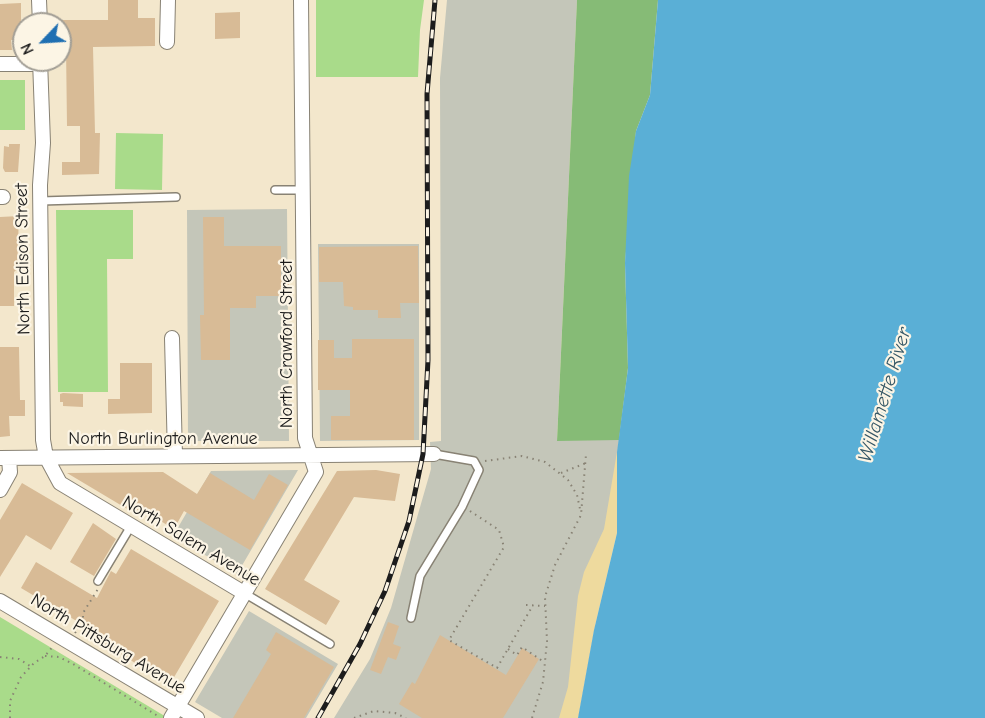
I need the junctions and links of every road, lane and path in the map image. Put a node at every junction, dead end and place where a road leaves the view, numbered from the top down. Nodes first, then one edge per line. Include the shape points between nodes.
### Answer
1 (168, 0) edge
2 (301, 0) edge
3 (167, 42) dead end
4 (40, 72) edge
5 (275, 190) dead end
6 (304, 190) junction
7 (176, 197) dead end
8 (41, 201) junction
9 (172, 338) dead end
10 (434, 454) joint
11 (586, 454) dead end
12 (310, 455) junction
13 (175, 456) junction
14 (5, 458) edge
15 (46, 458) junction
16 (476, 463) junction
17 (586, 463) junction
18 (561, 473) junction
19 (0, 490) edge
20 (462, 507) junction
21 (581, 515) junction
22 (131, 526) junction
23 (98, 581) dead end
24 (244, 593) junction
25 (0, 601) edge
26 (526, 605) dead end
27 (533, 605) junction
28 (544, 606) junction
29 (411, 618) dead end
30 (60, 636) junction
31 (330, 644) dead end
32 (508, 649) junction
33 (45, 656) junction
34 (0, 657) edge
35 (544, 662) junction
36 (30, 666) junction
37 (169, 714) edge
38 (10, 718) edge
39 (197, 718) edge
40 (354, 718) edge
41 (406, 718) edge
42 (532, 718) edge

1 - 3 street
2 - 6 street, North Crawford Street
4 - 8 street, North Edison Street
5 - 6 lane
6 - 12 street, North Crawford Street via 305,438
7 - 8 lane
8 - 15 street, North Edison Street
9 - 13 street
10 - 12 street, North Burlington Avenue
10 - 16 lane
11 - 17 path
12 - 13 street, North Burlington Avenue
12 - 24 street, North Crawford Street via 316,472
13 - 15 street, North Burlington Avenue
14 - 15 street, North Burlington Avenue
14 - 19 street via 10,472
15 - 22 street, North Salem Avenue via 60,483
16 - 18 path via 527,456
16 - 20 lane via 477,478
17 - 18 path
17 - 21 path
18 - 21 path via 577,495
20 - 29 lane via 420,576
20 - 32 path via 499,530 504,547 449,640 496,668
21 - 28 path via 551,575
22 - 23 lane
22 - 24 street, North Salem Avenue
24 - 31 lane, North Salem Avenue
24 - 37 street, North Crawford Street
25 - 30 street, North Pittsburg Avenue
26 - 27 path
27 - 28 path
27 - 32 path
28 - 35 path
30 - 33 path
30 - 37 street, North Pittsburg Avenue
32 - 35 path via 517,655 522,647
33 - 36 path
33 - 37 path via 66,660
34 - 36 path via 19,659
35 - 42 path via 543,682
36 - 38 path via 13,692
37 - 39 street, North Pittsburg Avenue
40 - 41 path via 374,711

